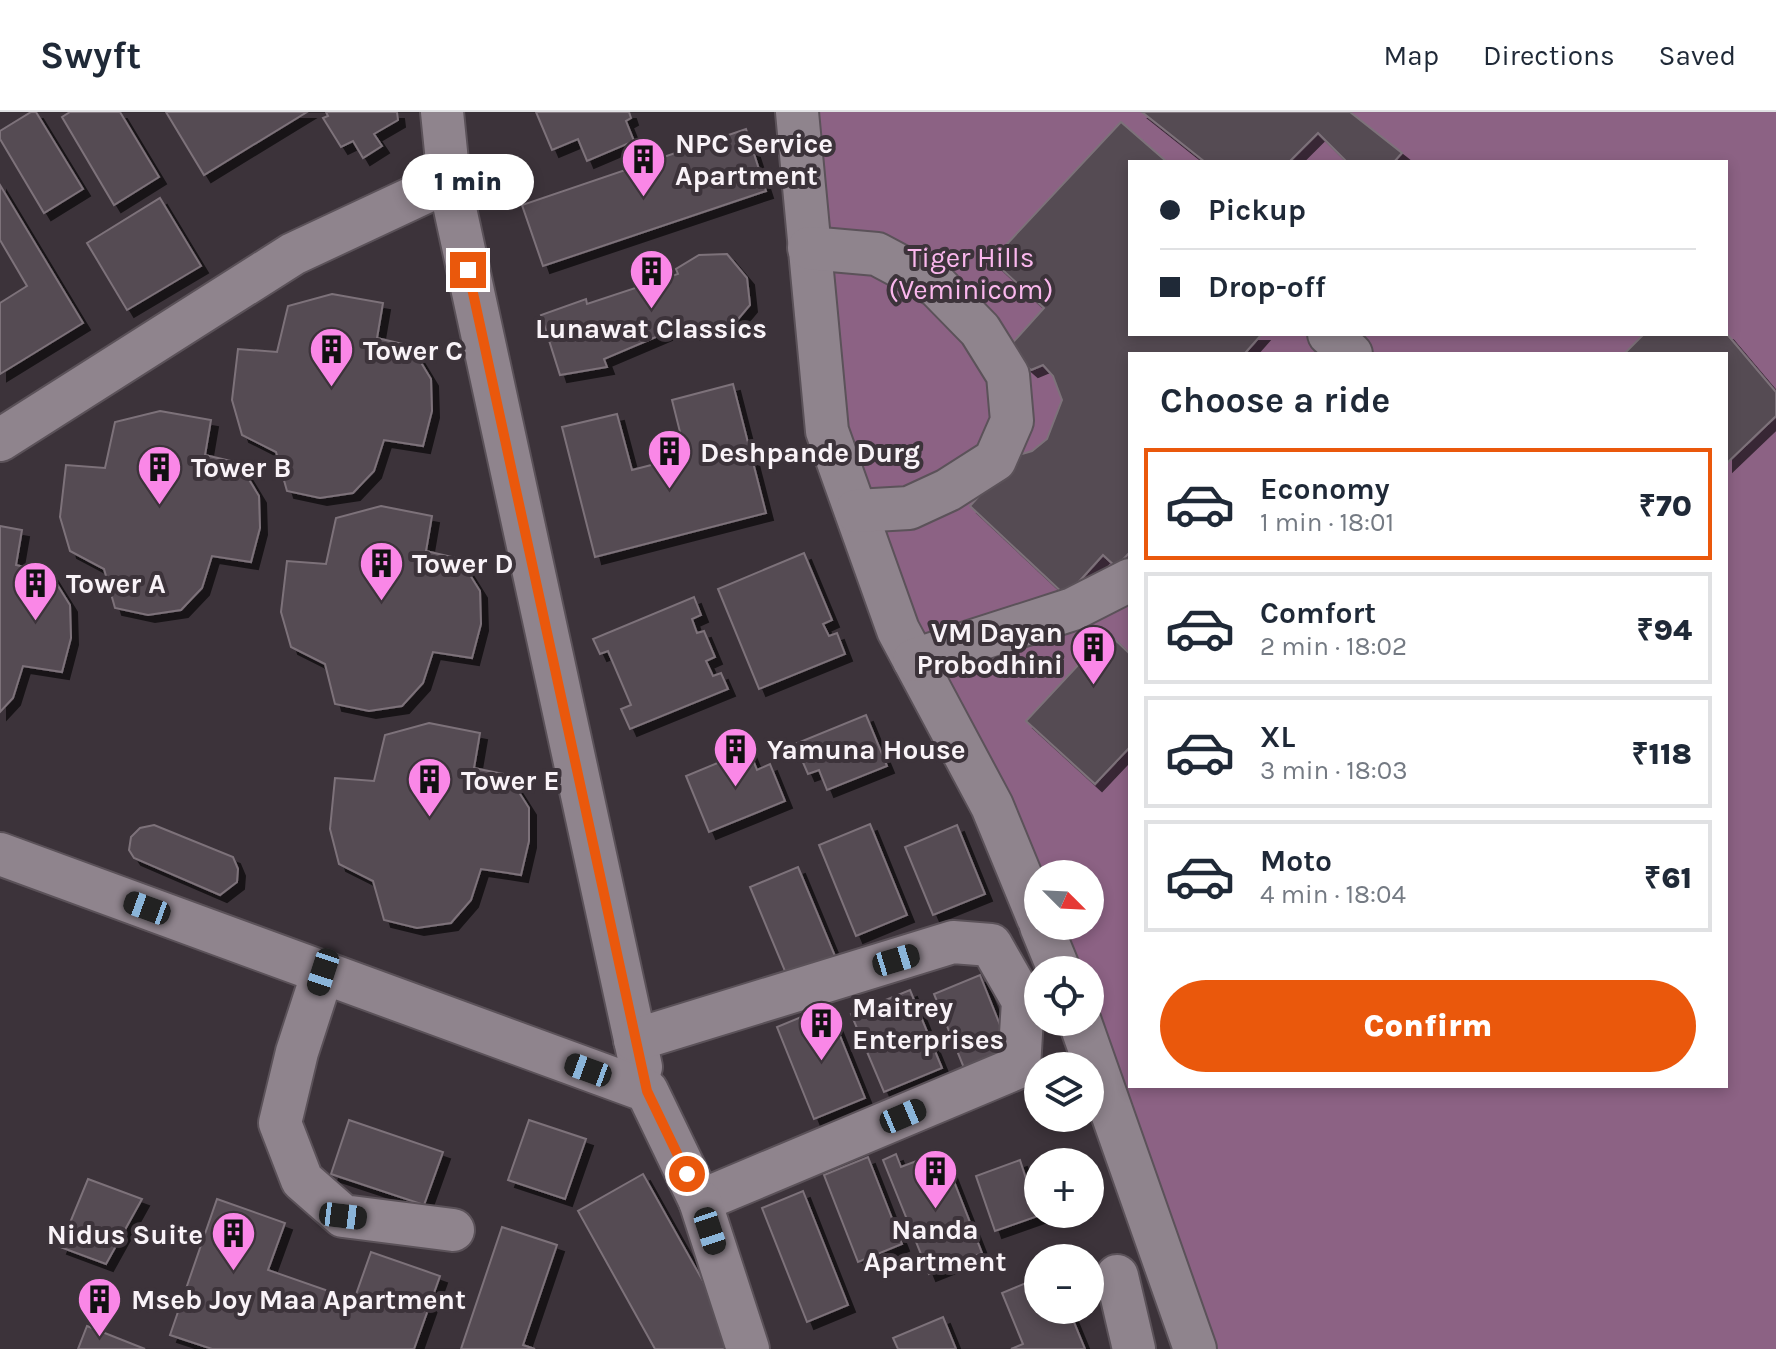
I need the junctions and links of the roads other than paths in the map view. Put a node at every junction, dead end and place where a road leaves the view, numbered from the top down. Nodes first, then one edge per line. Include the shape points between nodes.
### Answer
1 (442, 112) edge
2 (797, 112) edge
3 (449, 181) junction
4 (809, 248) junction
5 (1331, 336) edge
6 (1349, 352) edge
7 (0, 440) edge
8 (856, 511) junction
9 (1128, 581) edge
10 (914, 660) junction
11 (0, 854) edge
12 (1024, 884) edge
13 (323, 972) junction
14 (1085, 1036) edge
15 (635, 1040) junction
16 (647, 1091) junction
17 (700, 1201) junction
18 (453, 1230) dead end
19 (1117, 1276) dead end
20 (748, 1349) edge
21 (1134, 1349) edge
22 (1195, 1349) edge

1 - 3 street
2 - 4 street
3 - 7 street via 293,254
3 - 15 street
4 - 8 street via 827,431
4 - 8 street via 877,254 937,286 980,330 1008,375 1012,421 995,460 909,508
5 - 6 street
8 - 10 street via 898,630
9 - 10 street via 1073,609
10 - 12 street via 992,806
11 - 13 street
13 - 16 street
13 - 18 street via 280,1123 302,1180 343,1216
14 - 22 street
15 - 16 street
15 - 17 street via 953,942 991,945 1023,1001 1019,1067
16 - 17 street
17 - 20 street
19 - 21 street

